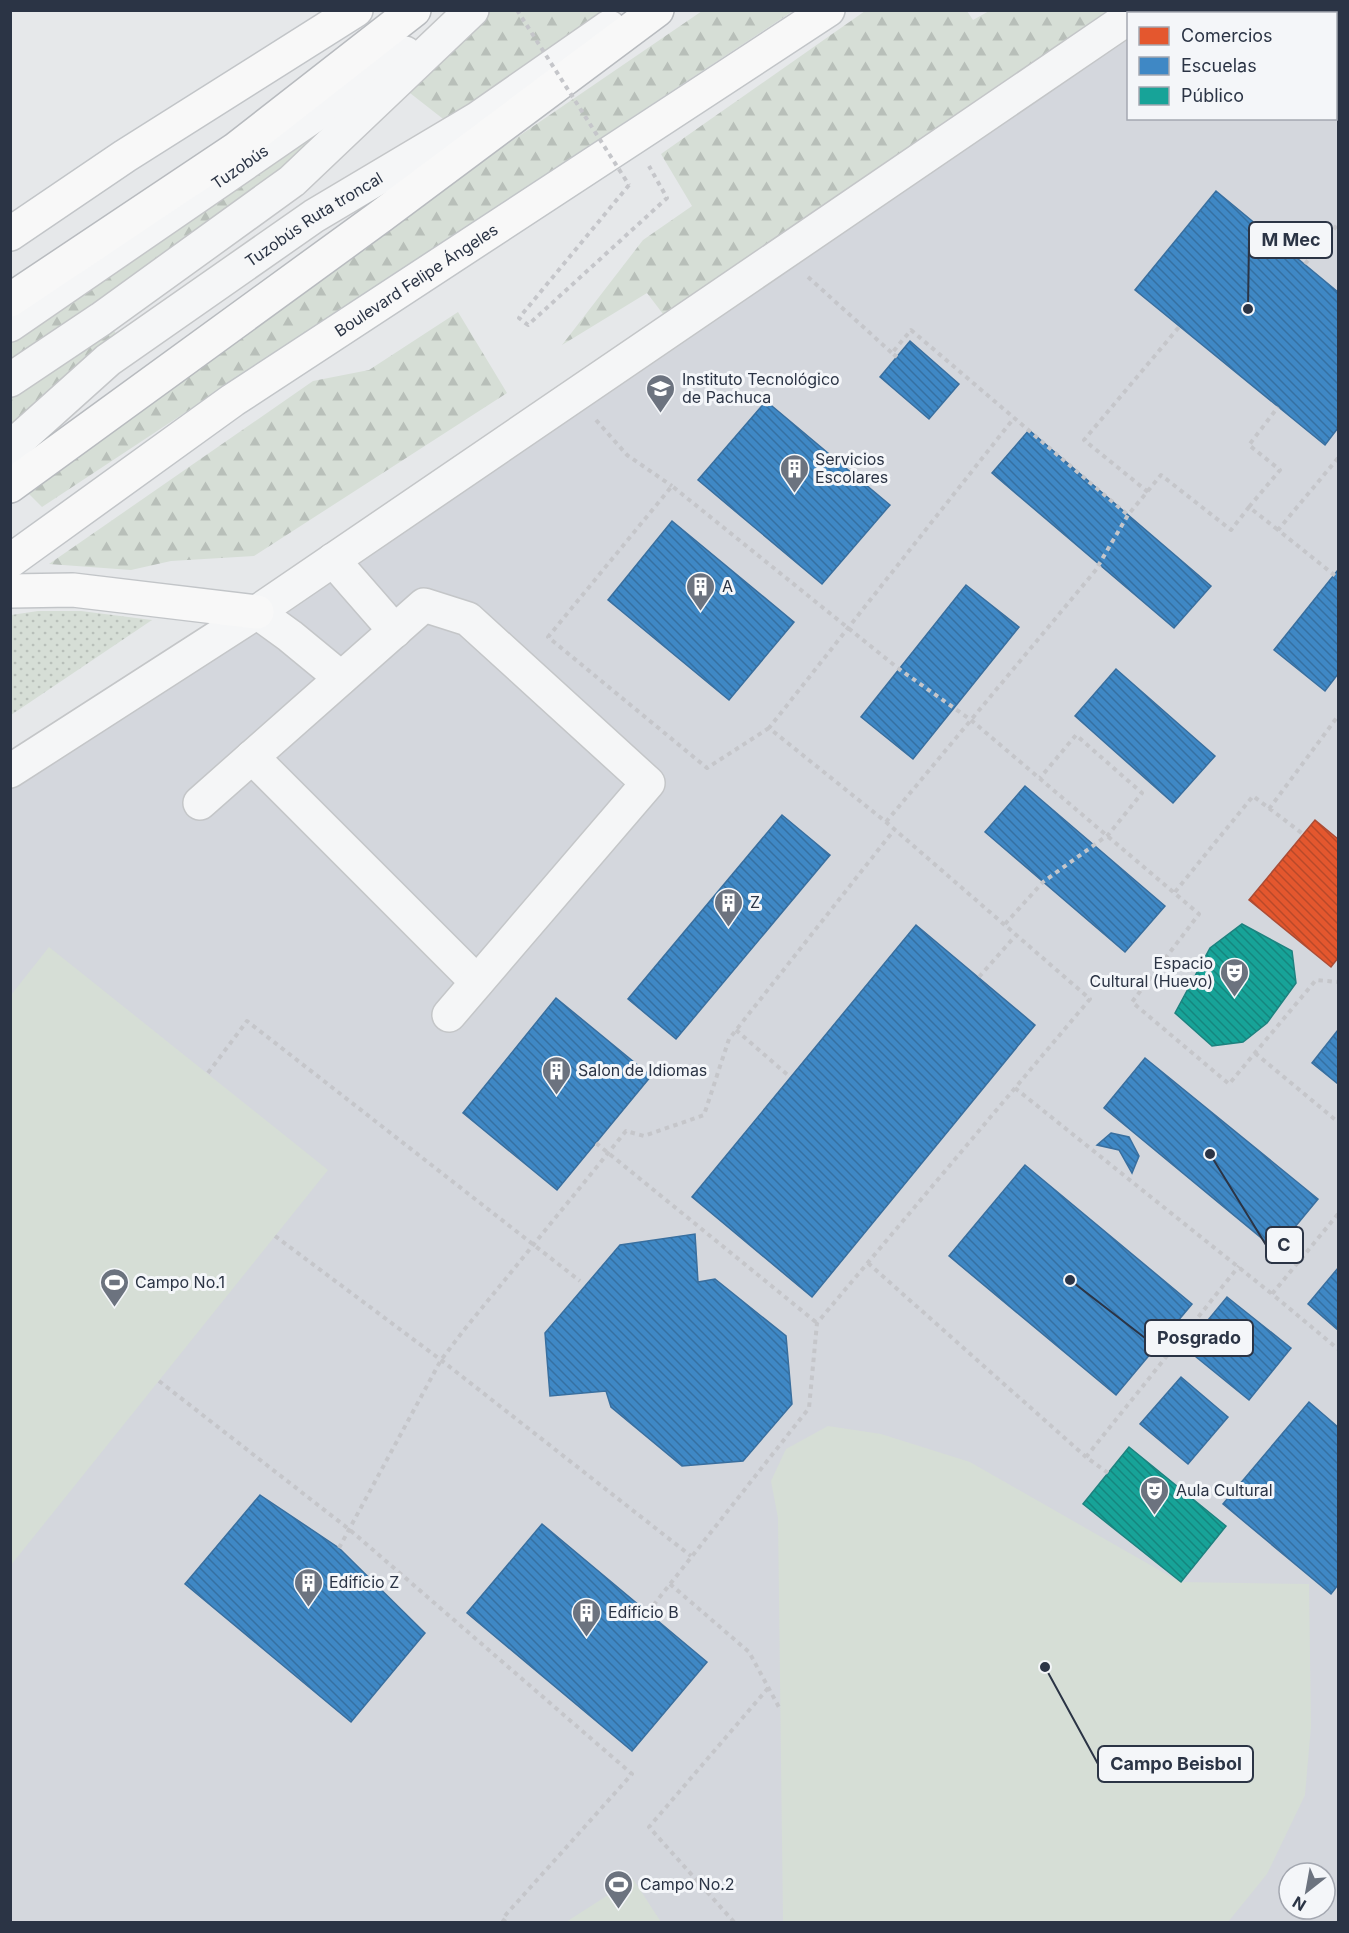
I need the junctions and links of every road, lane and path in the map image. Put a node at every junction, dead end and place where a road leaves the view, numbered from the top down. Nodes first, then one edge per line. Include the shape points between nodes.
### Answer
1 (356, 10) edge
2 (414, 10) edge
3 (470, 10) edge
4 (518, 10) edge
5 (633, 10) edge
6 (657, 10) edge
7 (828, 10) edge
8 (1127, 19) edge
9 (668, 198) dead end
10 (1338, 224) edge
11 (10, 234) edge
12 (782, 253) junction
13 (1305, 264) dead end
14 (10, 300) edge
15 (10, 325) edge
16 (1179, 327) dead end
17 (892, 353) junction
18 (897, 357) dead end
19 (10, 380) edge
20 (574, 395) junction
21 (1278, 407) dead end
22 (1014, 418) junction
23 (10, 448) edge
24 (1338, 458) edge
25 (10, 486) edge
26 (672, 486) junction
27 (1148, 492) junction
28 (1249, 507) junction
29 (1128, 515) junction
30 (1278, 530) junction
31 (333, 560) junction
32 (10, 561) edge
33 (1338, 578) edge
34 (10, 591) edge
35 (257, 612) junction
36 (848, 628) junction
37 (395, 630) junction
38 (341, 678) junction
39 (1338, 716) edge
40 (971, 720) junction
41 (769, 728) junction
42 (252, 757) junction
43 (10, 771) edge
44 (1040, 778) junction
45 (200, 802) dead end
46 (1269, 809) junction
47 (886, 822) junction
48 (894, 830) junction
49 (1303, 834) dead end
50 (1108, 835) junction
51 (1175, 892) junction
52 (1005, 924) junction
53 (1017, 934) junction
54 (979, 977) dead end
55 (477, 982) junction
56 (1338, 982) edge
57 (449, 1015) dead end
58 (736, 1030) junction
59 (1255, 1053) junction
60 (208, 1073) dead end
61 (790, 1077) dead end
62 (1016, 1088) junction
63 (1338, 1122) edge
64 (596, 1143) dead end
65 (609, 1153) junction
66 (1338, 1214) edge
67 (275, 1236) dead end
68 (534, 1244) junction
69 (868, 1263) junction
70 (1239, 1266) junction
71 (580, 1281) dead end
72 (1272, 1294) junction
73 (817, 1323) junction
74 (1338, 1349) edge
75 (441, 1360) junction
76 (159, 1381) dead end
77 (1086, 1457) junction
78 (1108, 1473) dead end
79 (350, 1530) junction
80 (339, 1548) dead end
81 (691, 1556) junction
82 (670, 1584) junction
83 (648, 1612) dead end
84 (769, 1687) junction
85 (780, 1709) dead end
86 (506, 1923) edge
87 (734, 1923) edge

1 - 11 main road
2 - 14 main road via 236,149
3 - 15 street, Tuzobús
3 - 19 street via 292,181 102,319
4 - 9 path, bridge via 629,185 519,318 528,325
5 - 23 street, Tuzobús Ruta troncal via 477,119 314,216 118,353
6 - 25 main road
7 - 32 main road, Boulevard Felipe Ángeles via 233,400
8 - 12 street
10 - 13 path
12 - 17 path
12 - 20 street
16 - 27 path via 1084,440
17 - 18 path
17 - 22 path via 911,330
20 - 26 path via 627,455
20 - 31 street
21 - 28 path via 1249,445 1280,470
22 - 29 path
22 - 36 path
24 - 30 path
26 - 36 path
26 - 41 path via 548,637 707,768
27 - 28 path via 1161,475 1231,530
27 - 29 path
28 - 30 path
29 - 40 path via 1099,567
30 - 33 path
31 - 35 street
31 - 37 street
34 - 35 main road via 73,590
35 - 38 street
35 - 43 street
36 - 40 path
36 - 41 path
37 - 38 street
37 - 55 street via 424,605 468,619 648,783
38 - 42 street
39 - 46 path
40 - 44 path
40 - 47 path
41 - 47 path
42 - 45 street
42 - 55 street
44 - 50 path
44 - 50 path via 1076,735 1142,793
46 - 49 path
46 - 51 path via 1253,796
47 - 48 path
48 - 52 path
48 - 58 path
50 - 51 path
50 - 52 path via 1043,882
51 - 59 path via 1199,914 1132,1002 1229,1084
52 - 53 path
53 - 54 path
53 - 62 path via 1090,999
55 - 57 street
56 - 59 path via 1316,980
58 - 61 path
58 - 65 path via 729,1039 704,1115 644,1136 626,1131
59 - 63 path
60 - 68 path via 247,1021
62 - 69 path
62 - 70 path
64 - 65 path
65 - 68 path
65 - 73 path
66 - 72 path
67 - 75 path
68 - 71 path
68 - 75 path
69 - 73 path
69 - 77 path
70 - 72 path
70 - 77 path
72 - 74 path
73 - 81 path via 809,1408
75 - 79 path
75 - 81 path
76 - 79 path
77 - 78 path
79 - 80 path
79 - 86 path via 632,1774 502,1919
81 - 82 path
82 - 83 path
82 - 84 path via 749,1652
84 - 85 path
84 - 87 path via 649,1827

